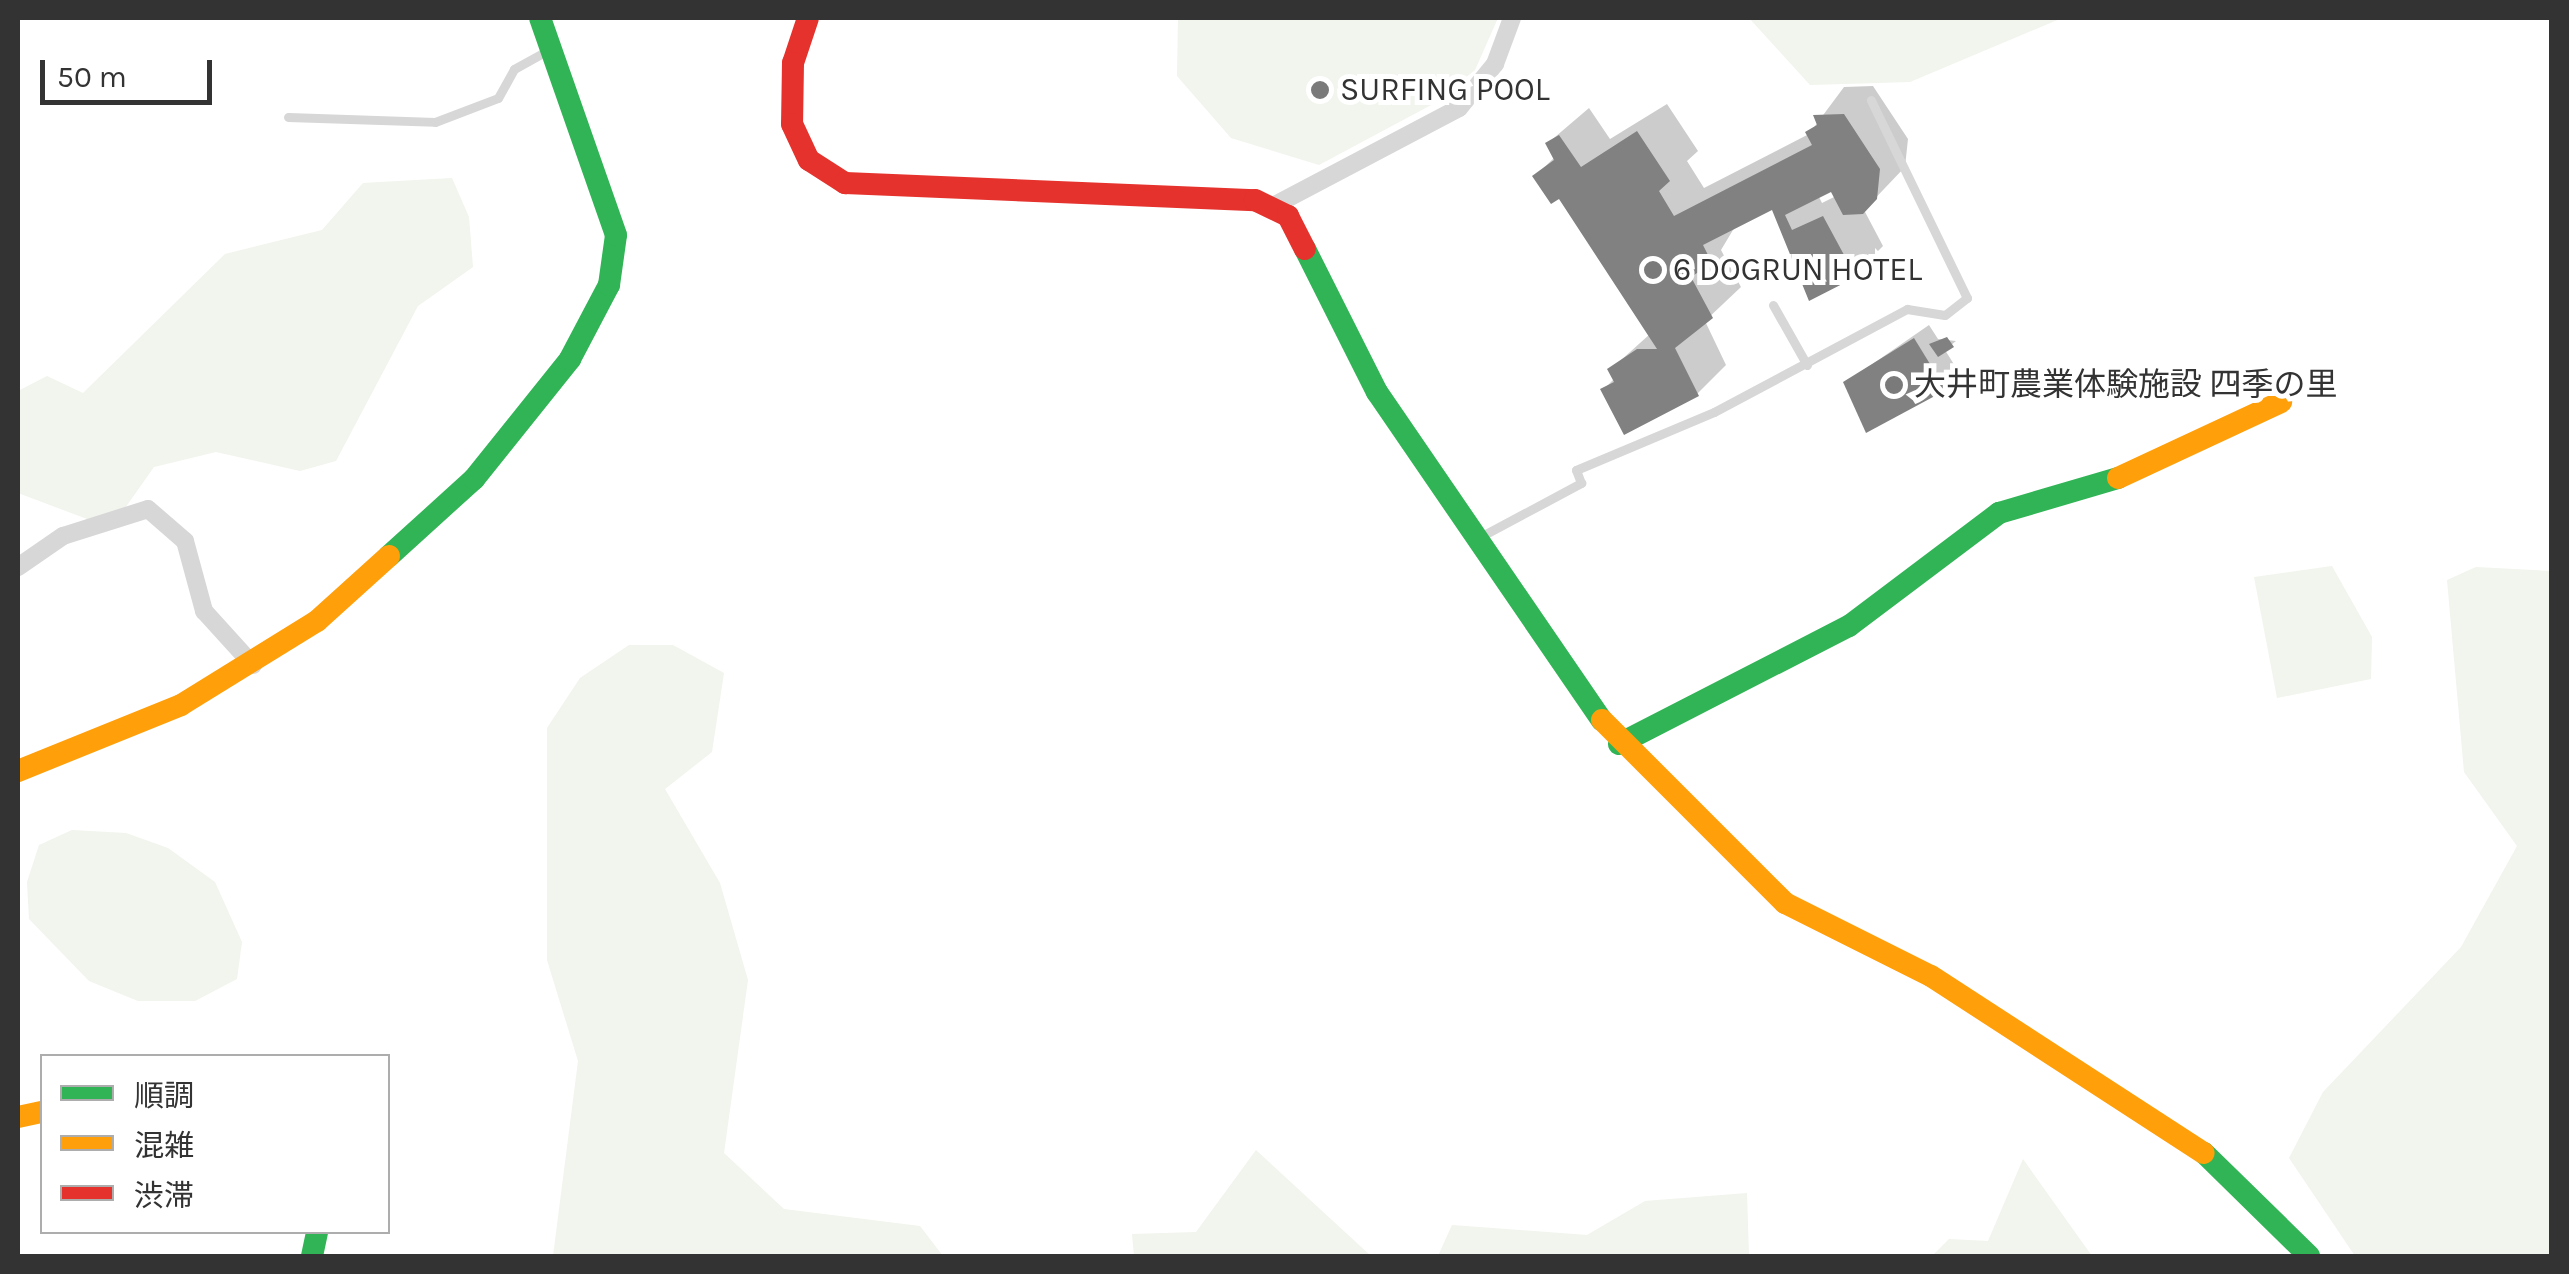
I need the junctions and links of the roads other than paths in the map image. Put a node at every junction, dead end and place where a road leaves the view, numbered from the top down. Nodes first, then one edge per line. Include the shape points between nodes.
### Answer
1 (540, 18) edge
2 (808, 18) edge
3 (1512, 18) edge
4 (550, 49) junction
5 (1871, 100) dead end
6 (288, 117) dead end
7 (1275, 205) junction
8 (1773, 305) dead end
9 (1807, 365) junction
10 (2281, 402) dead end
11 (1478, 538) junction
12 (18, 567) edge
13 (253, 666) junction
14 (1619, 744) junction
15 (18, 771) edge
16 (2310, 1256) edge

1 - 4 street
2 - 7 street via 793,64 792,124 809,160 845,183
3 - 7 street via 1496,64 1459,108
4 - 6 lane via 514,69 498,98 434,122
4 - 13 street via 616,235 600,306 474,478 317,621
5 - 9 lane via 1967,298 1945,314 1907,309
7 - 11 street via 1320,270 1377,392
8 - 9 lane
9 - 11 lane via 1576,470 1581,483
10 - 14 street via 2142,471 1999,513 1850,626
11 - 14 street
12 - 13 street via 63,536 148,510 186,542 204,611
13 - 15 street via 63,760
14 - 16 street via 1774,895 1932,976 2204,1153

